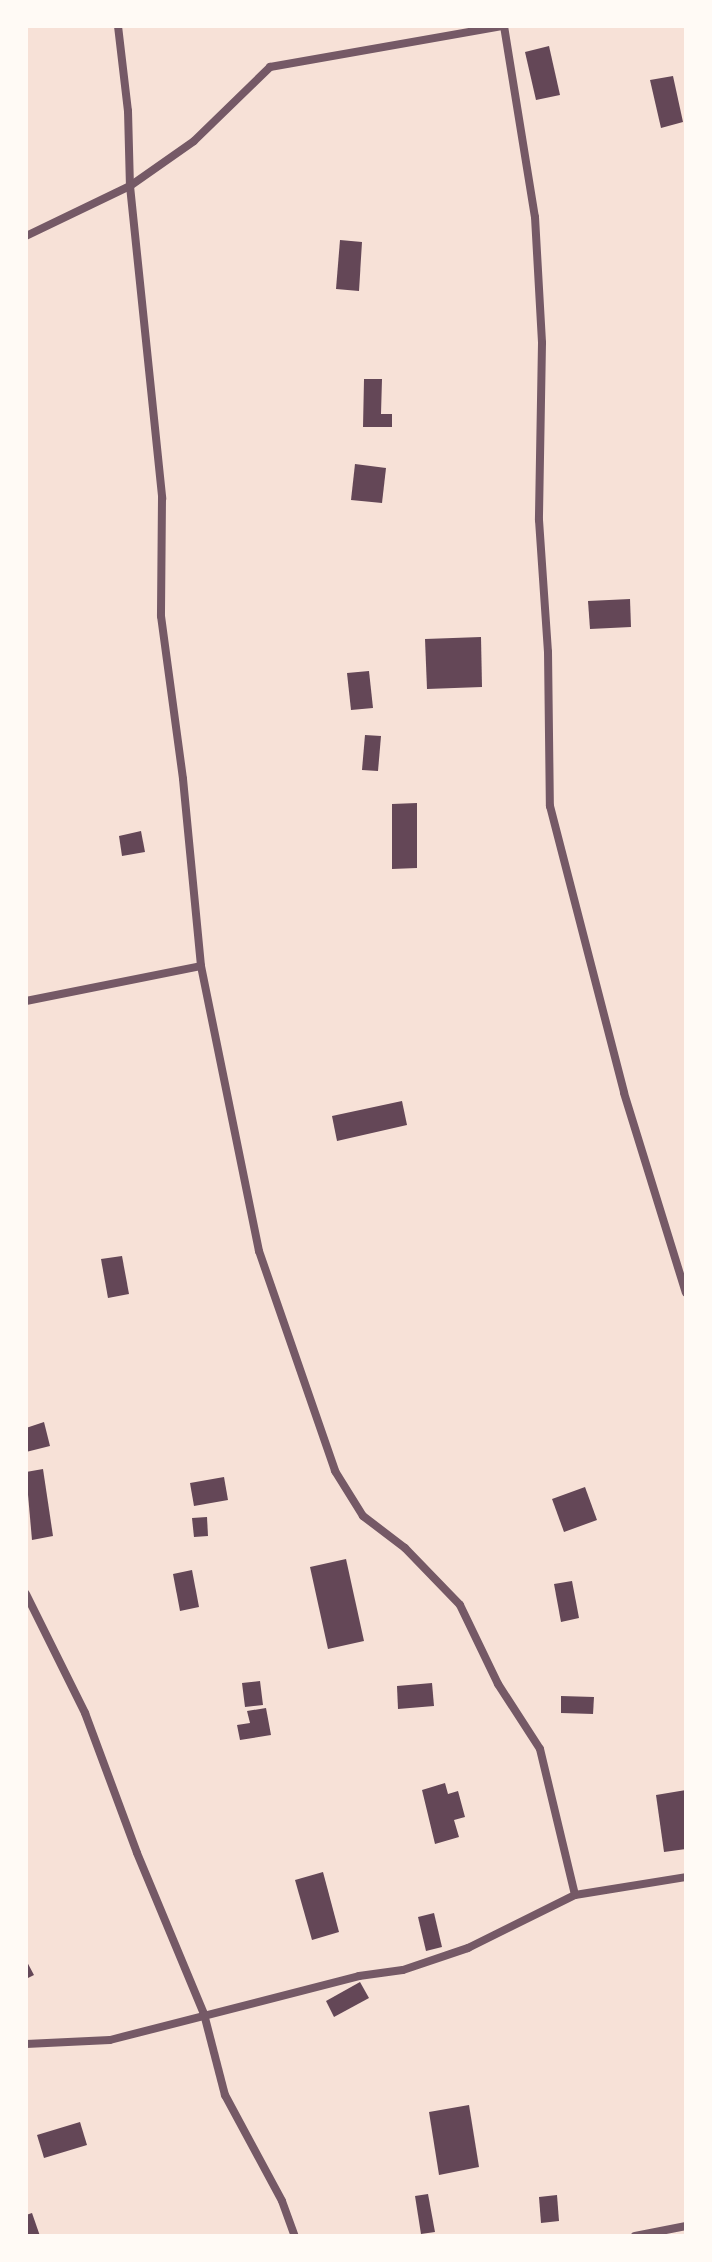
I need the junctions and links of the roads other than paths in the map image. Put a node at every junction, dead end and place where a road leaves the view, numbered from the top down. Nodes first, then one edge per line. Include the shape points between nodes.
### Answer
1 (118, 26) edge
2 (504, 26) edge
3 (130, 186) junction
4 (26, 236) edge
5 (201, 966) junction
6 (26, 1001) edge
7 (686, 1293) edge
8 (26, 1594) edge
9 (686, 1877) edge
10 (575, 1895) junction
11 (204, 2014) junction
12 (26, 2044) edge
13 (686, 2226) edge
14 (295, 2236) edge
15 (635, 2236) edge

1 - 3 street
2 - 3 street via 270,67 194,141
2 - 7 street via 535,217 550,806 624,1093
3 - 4 street
3 - 5 street via 162,498 161,616
5 - 6 street
5 - 10 street via 259,1251 335,1471 363,1516 405,1548 460,1605 498,1684 540,1749
8 - 11 street via 85,1713
9 - 10 street
10 - 11 street via 468,1948 403,1970
11 - 12 street via 110,2040
11 - 14 street via 225,2095
13 - 15 street

